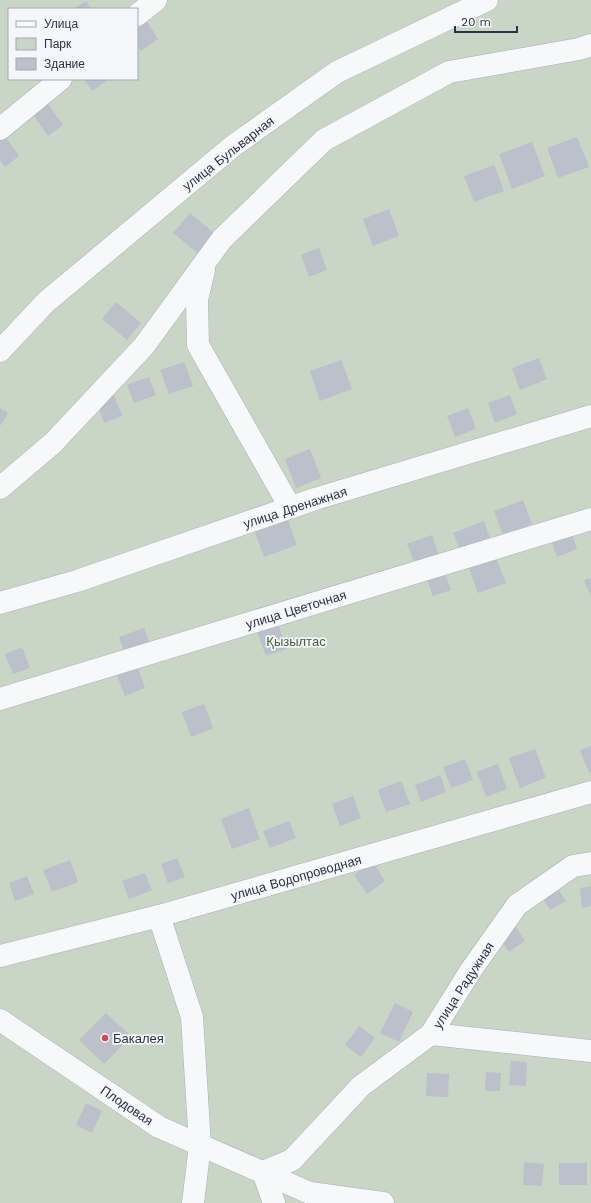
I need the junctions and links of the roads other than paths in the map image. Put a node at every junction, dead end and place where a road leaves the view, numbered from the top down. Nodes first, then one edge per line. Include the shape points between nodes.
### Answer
1 (156, 0) edge
2 (488, 0) edge
3 (138, 14) edge
4 (591, 45) edge
5 (59, 80) edge
6 (0, 129) edge
7 (206, 262) junction
8 (0, 352) edge
9 (591, 416) edge
10 (0, 488) edge
11 (290, 507) junction
12 (591, 518) edge
13 (0, 603) edge
14 (0, 699) edge
15 (591, 792) edge
16 (591, 862) edge
17 (160, 916) junction
18 (0, 956) edge
19 (0, 1020) edge
20 (431, 1034) junction
21 (591, 1051) edge
22 (200, 1145) junction
23 (263, 1172) junction
24 (193, 1203) edge
25 (274, 1203) edge
26 (383, 1203) edge

1 - 3 street
2 - 8 street, улица Бульварная via 337,72 233,146 46,302
4 - 7 street via 448,72 324,140 222,238
5 - 6 street
7 - 10 street via 144,346 53,443
7 - 11 street via 197,300 198,345
9 - 11 street, улица Дренажная
11 - 13 street, улица Дренажная via 77,581
12 - 14 street, улица Цветочная
15 - 17 street, улица Водопроводная
16 - 20 street, улица Радужная via 573,866 517,905 471,970
17 - 18 street, улица Водопроводная
17 - 22 street via 192,1017
19 - 22 street, Плодовая via 159,1127
20 - 21 street
20 - 23 street, улица Радужная via 361,1086 292,1160
22 - 23 street, Плодовая
22 - 24 street
23 - 25 street
23 - 26 street, Плодовая via 310,1193

